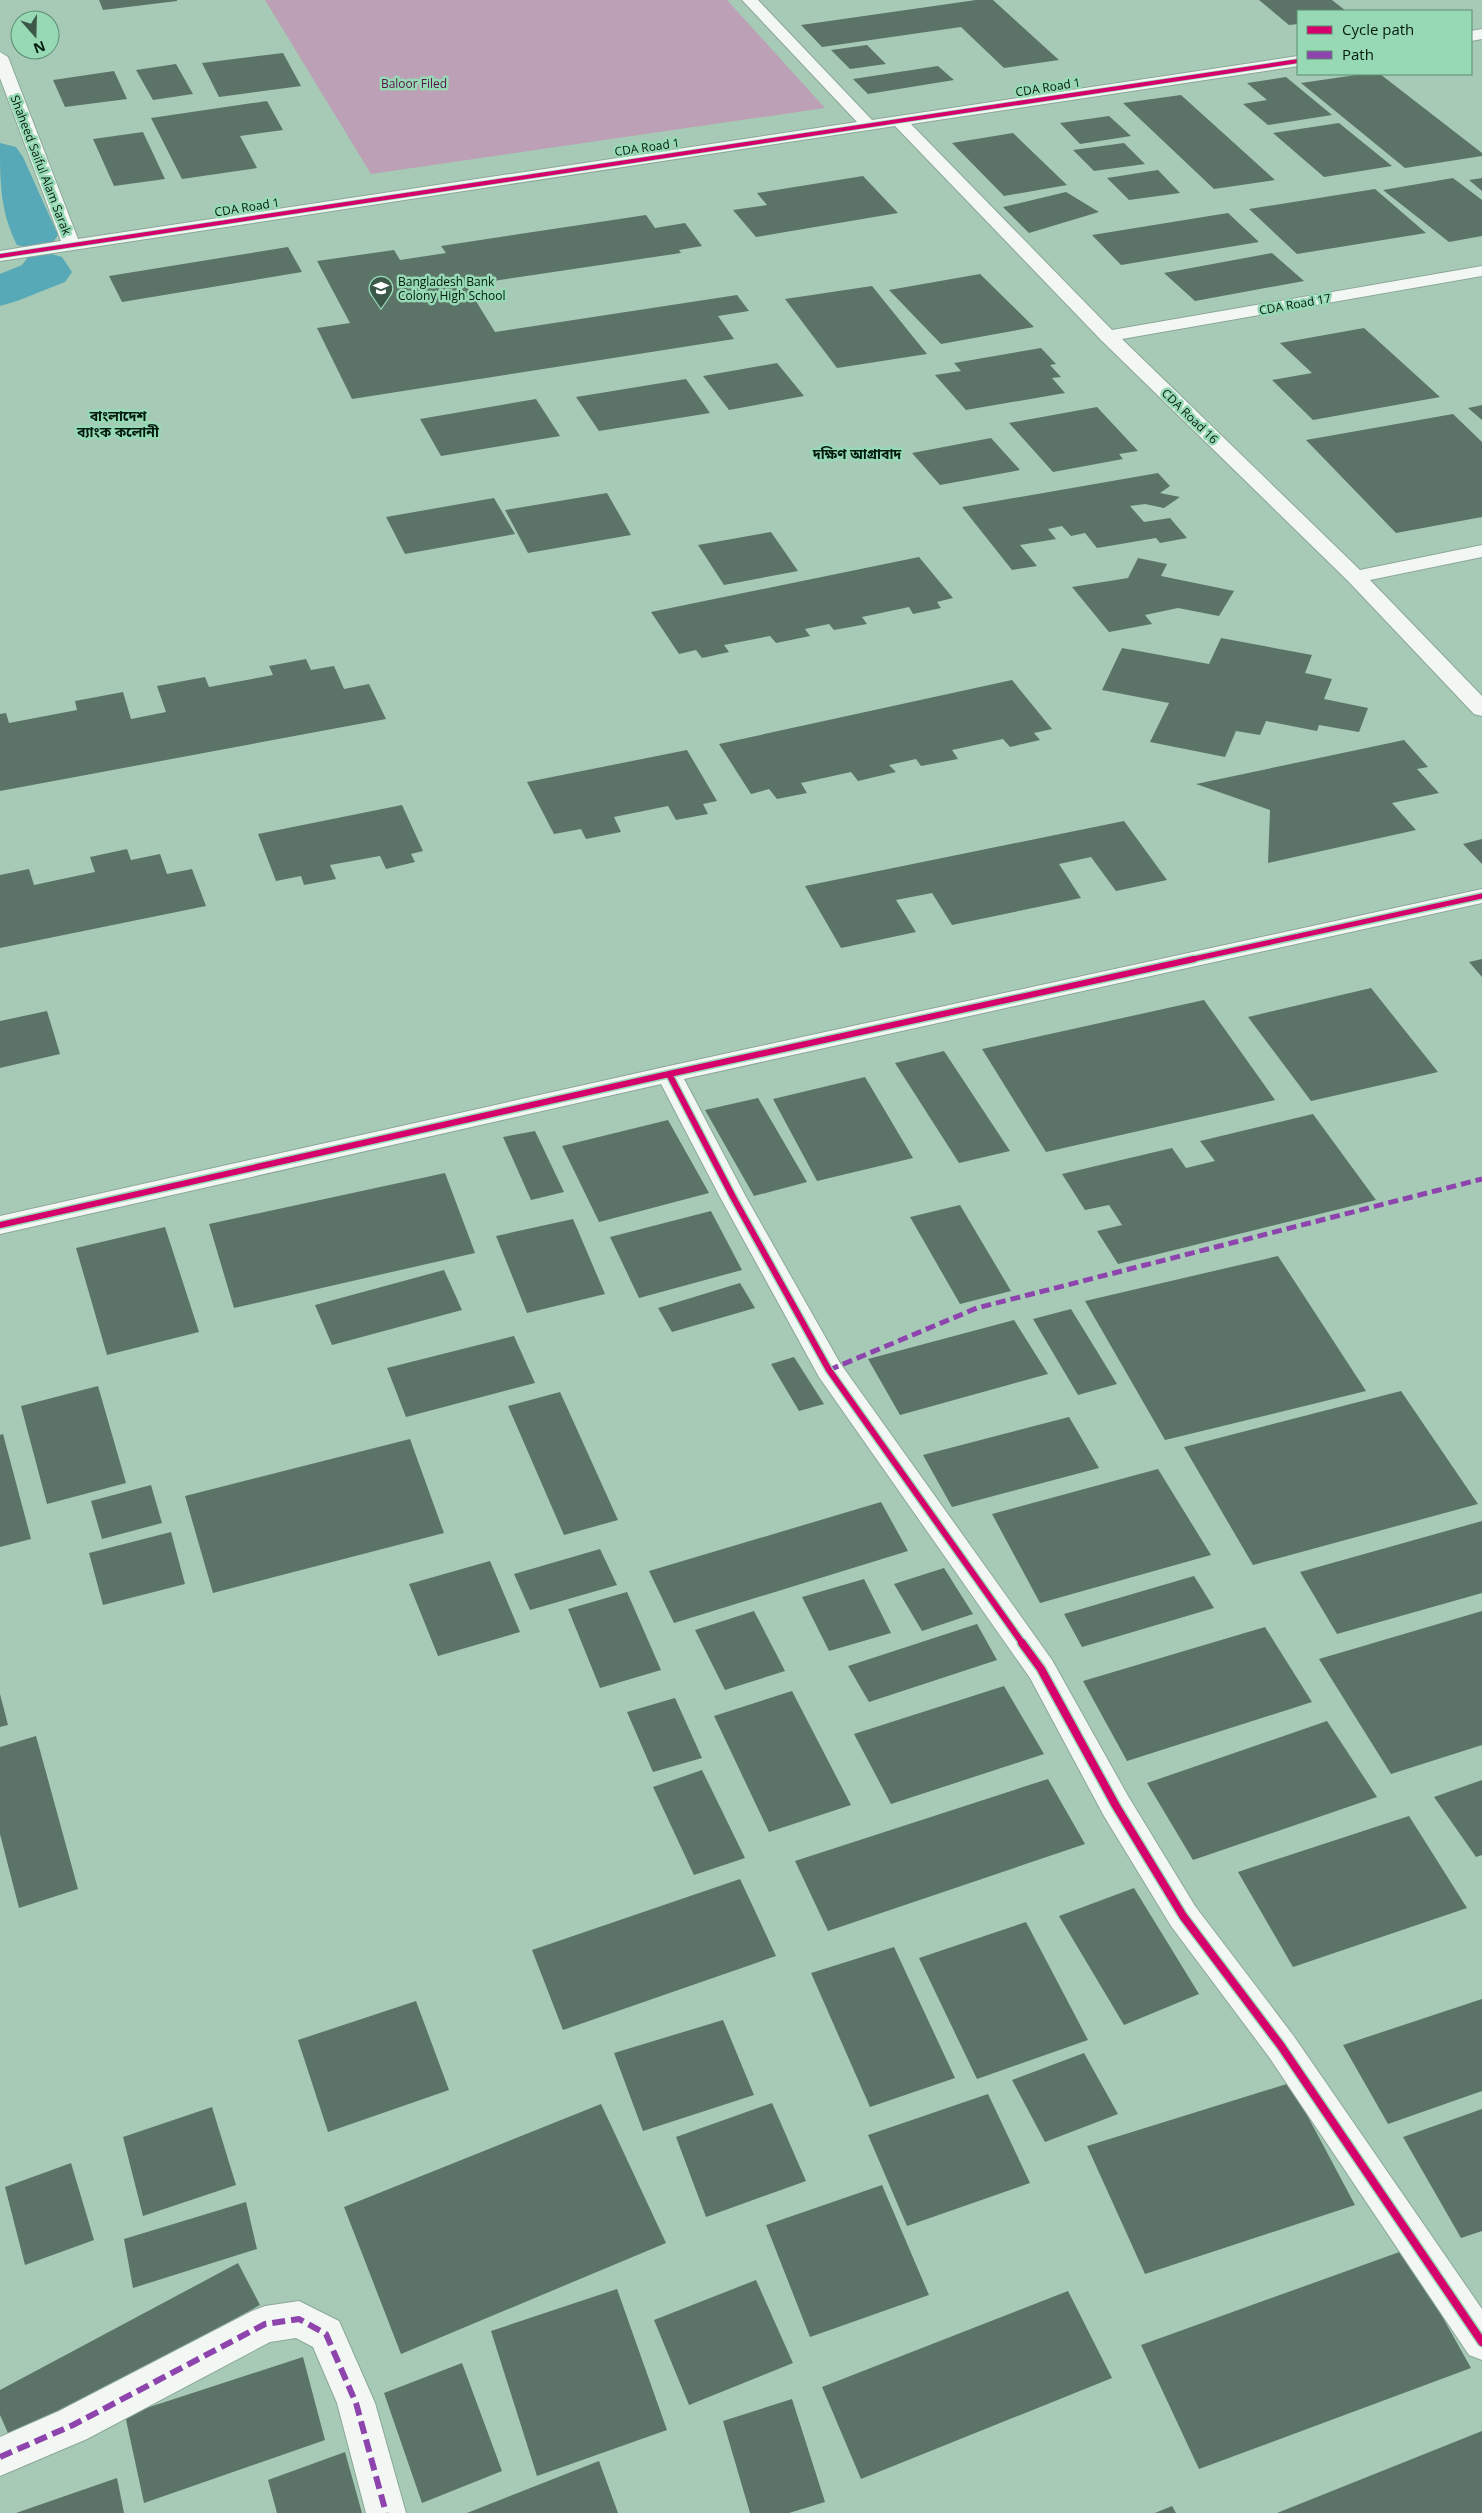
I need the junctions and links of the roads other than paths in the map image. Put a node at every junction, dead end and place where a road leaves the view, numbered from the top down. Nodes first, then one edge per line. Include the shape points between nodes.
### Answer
1 (750, 0) edge
2 (0, 56) edge
3 (1297, 61) edge
4 (900, 122) junction
5 (869, 126) junction
6 (72, 246) junction
7 (0, 256) edge
8 (1482, 271) edge
9 (1108, 336) junction
10 (1482, 552) edge
11 (1355, 577) junction
12 (1482, 709) edge
13 (1482, 896) edge
14 (669, 1074) junction
15 (0, 1224) edge
16 (1482, 2342) edge
17 (0, 2457) edge
18 (386, 2513) edge

1 - 5 street
2 - 6 street, Shaheed Saiful Alam Sarak
3 - 4 street, CDA Road 1
4 - 5 street, CDA Road 1
4 - 9 street, CDA Road 16
5 - 6 street, CDA Road 1
6 - 7 street, CDA Road 1
8 - 9 street, CDA Road 17
9 - 11 street, CDA Road 16
10 - 11 street
11 - 12 street, CDA Road 16
13 - 14 street
14 - 15 street
14 - 16 street via 732,1197 830,1370 1041,1669 1116,1806 1183,1916 1282,2046
17 - 18 street via 73,2424 265,2324 299,2319 326,2334 356,2403

